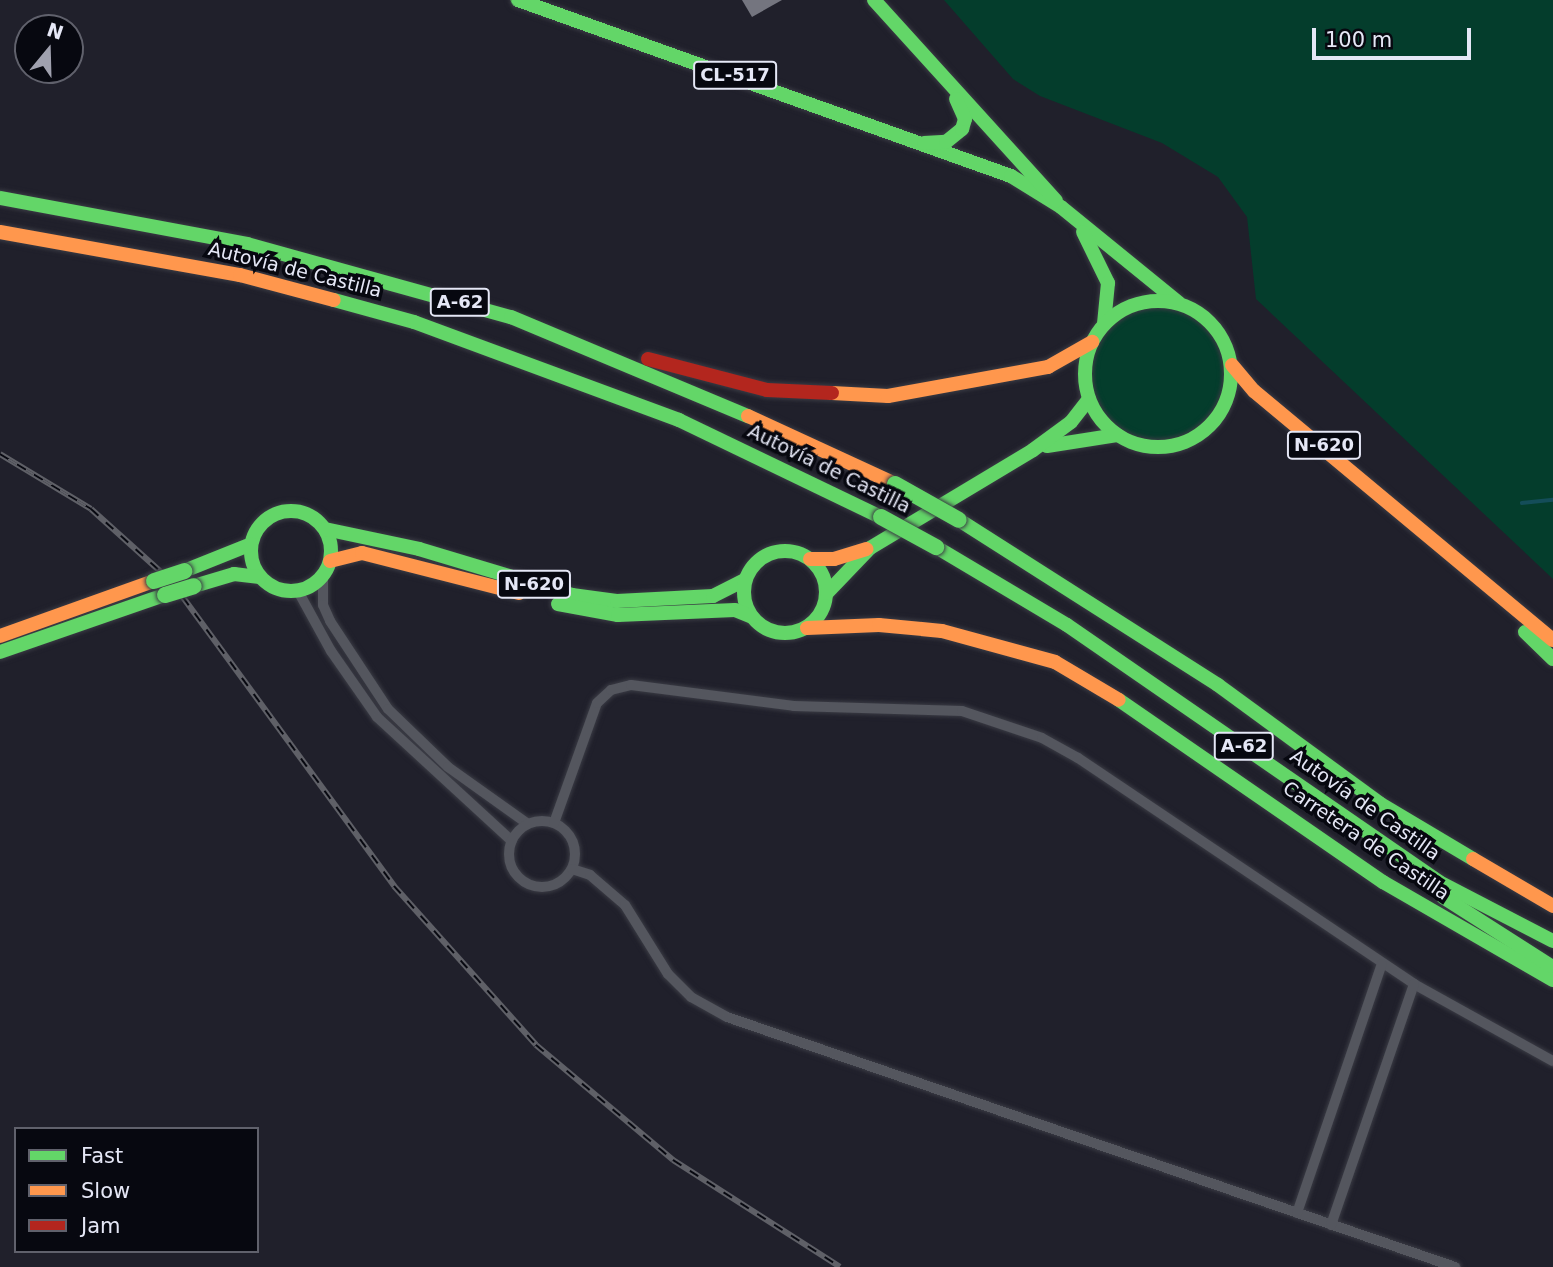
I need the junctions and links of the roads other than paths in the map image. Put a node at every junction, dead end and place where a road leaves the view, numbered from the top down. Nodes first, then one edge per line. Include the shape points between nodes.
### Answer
1 (518, 0) edge
2 (874, 0) edge
3 (949, 85) junction
4 (924, 142) junction
5 (0, 198) edge
6 (1065, 210) junction
7 (0, 232) edge
8 (1179, 303) junction
9 (511, 317) junction
10 (1104, 324) junction
11 (1092, 342) junction
12 (1231, 365) junction
13 (1089, 399) junction
14 (1117, 435) junction
15 (1033, 450) junction
16 (1418, 525) junction
17 (325, 529) junction
18 (251, 544) junction
19 (870, 548) junction
20 (810, 559) junction
21 (327, 568) junction
22 (260, 577) junction
23 (745, 580) junction
24 (298, 591) junction
25 (827, 593) junction
26 (751, 617) junction
27 (807, 628) junction
28 (0, 636) edge
29 (1553, 640) edge
30 (0, 652) edge
31 (1553, 659) edge
32 (1302, 787) junction
33 (554, 823) junction
34 (528, 824) junction
35 (512, 841) junction
36 (572, 869) junction
37 (1553, 906) edge
38 (1553, 942) edge
39 (1382, 964) junction
40 (1553, 967) edge
41 (1553, 980) edge
42 (1414, 984) junction
43 (1553, 1061) edge
44 (1297, 1213) junction
45 (1331, 1225) junction
46 (1455, 1267) edge

1 - 4 main road, CL-517
2 - 3 main road
3 - 4 main road via 965,119 962,129 946,142
3 - 6 main road
4 - 6 main road, CL-517 via 1011,176
5 - 9 main road, Autovía de Castilla / A-62 via 247,244
6 - 8 main road, CL-517
6 - 10 main road, CL-517 via 1104,270
7 - 32 main road, Autovía de Castilla / A-62, bridge via 240,275 414,322 679,420 936,547 1067,625
8 - 10 main road via 1139,303
8 - 12 main road, N-620 via 1214,326
9 - 11 main road via 704,377 827,397 888,396 1048,367
9 - 37 main road, Autovía de Castilla / A-62, bridge via 689,388 895,484 959,520 1218,685 1390,810
10 - 11 main road
11 - 13 main road via 1085,380
12 - 14 main road, N-620 via 1227,401 1197,436 1152,447
12 - 16 main road, N-620 via 1254,391
13 - 14 main road
13 - 15 main road, N-620 via 1071,422
14 - 15 main road, N-620 via 1074,438
15 - 19 main road, N-620
16 - 29 main road, N-620
16 - 31 main road
17 - 18 main road, N-620 via 306,514 283,512 262,523
17 - 21 main road
17 - 23 main road, N-620 via 419,549 572,595 617,601 713,596
18 - 22 main road
18 - 28 main road, N-620, bridge via 213,562
19 - 20 main road, N-620 via 834,559
19 - 25 main road, N-620
20 - 23 main road, N-620 via 795,552 772,554 752,566
20 - 25 main road via 822,574
21 - 24 main road, N-620
21 - 26 main road, N-620 via 362,553 412,562 570,608 618,615 735,610
21 - 34 street via 323,605 388,709 448,767
22 - 24 main road via 270,585
22 - 30 main road, bridge via 224,576
23 - 26 main road
24 - 35 street via 331,651 377,717
25 - 27 main road, N-620 via 821,613
26 - 27 main road, N-620 via 771,632
27 - 41 main road, Carretera de Castilla via 879,625 942,631 1055,662 1165,727 1383,882
32 - 38 main road, Autovía de Castilla / A-62 via 1439,882
32 - 40 main road via 1376,850
33 - 34 street
33 - 36 street via 575,847
33 - 39 street via 597,703 611,690 631,685 794,706 962,711 1019,729 1078,758
34 - 35 street
35 - 36 street via 511,865 524,882 556,884
36 - 44 street via 597,879 625,905 668,974 691,997 727,1017
39 - 42 street
39 - 44 street
42 - 43 street
42 - 45 street
44 - 45 street
45 - 46 street

